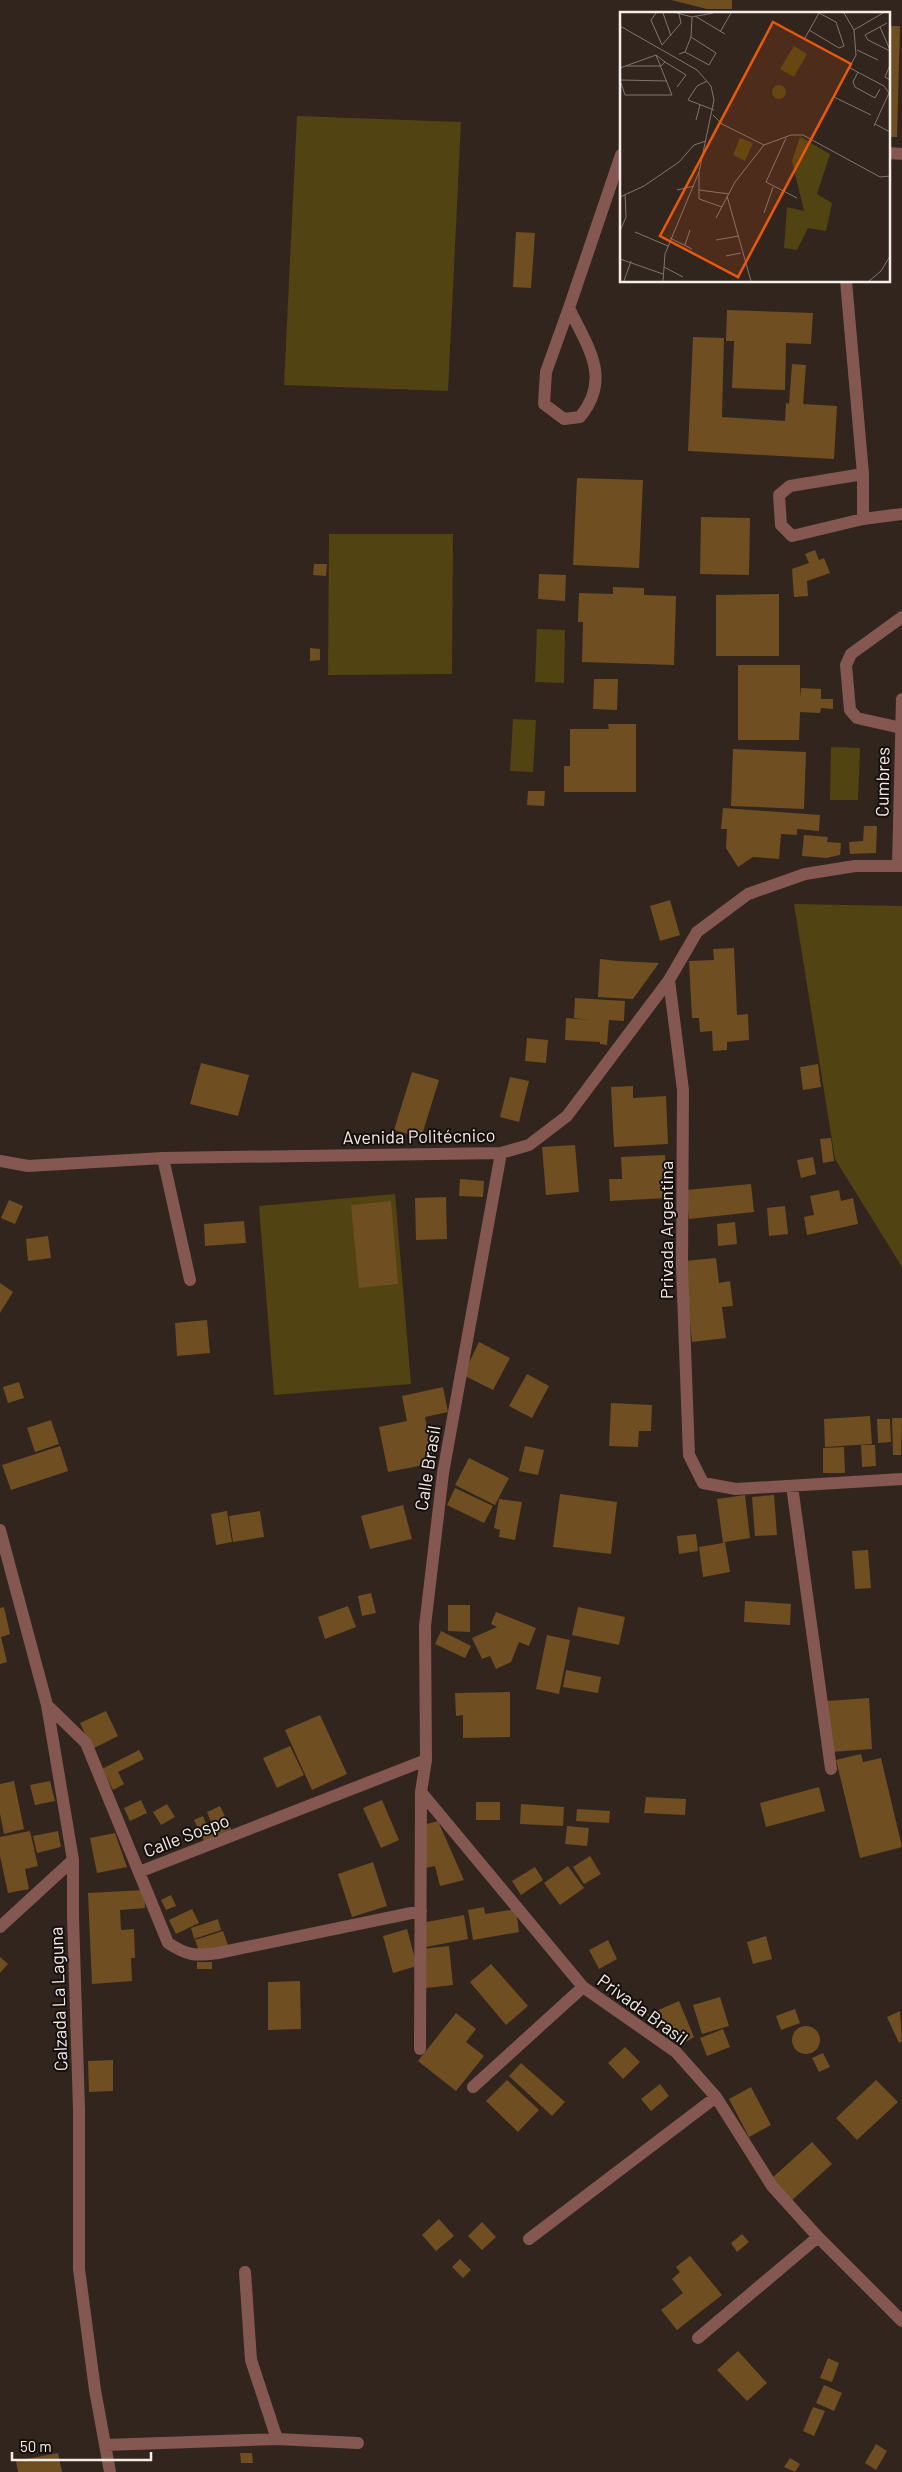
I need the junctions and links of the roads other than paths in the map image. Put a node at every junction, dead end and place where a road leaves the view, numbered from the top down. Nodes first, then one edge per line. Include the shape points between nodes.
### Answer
1 (620, 158) edge
2 (844, 282) edge
3 (569, 308) junction
4 (863, 474) junction
5 (902, 514) edge
6 (863, 519) junction
7 (902, 618) edge
8 (902, 699) edge
9 (901, 728) edge
10 (900, 866) edge
11 (669, 980) junction
12 (501, 1153) junction
13 (163, 1158) junction
14 (0, 1161) edge
15 (190, 1280) dead end
16 (902, 1480) edge
17 (792, 1486) junction
18 (0, 1530) edge
19 (47, 1705) junction
20 (426, 1760) junction
21 (831, 1769) dead end
22 (421, 1792) junction
23 (73, 1860) junction
24 (139, 1872) junction
25 (421, 1912) junction
26 (0, 1927) edge
27 (582, 1987) junction
28 (420, 2048) dead end
29 (473, 2087) dead end
30 (716, 2097) junction
31 (818, 2238) junction
32 (529, 2239) dead end
33 (245, 2272) dead end
34 (902, 2321) edge
35 (698, 2338) dead end
36 (277, 2439) junction
37 (358, 2443) dead end
38 (105, 2445) junction
39 (110, 2472) edge

1 - 3 street
2 - 4 street
3 - 3 street via 546,372 544,404 564,419 580,418 588,407 596,383 596,365
4 - 6 street
4 - 6 street via 790,486 779,495 781,525 792,536
5 - 6 street
7 - 9 street via 851,654 846,665 850,710 857,718
8 - 9 street, Cumbres
9 - 10 street, Cumbres
10 - 11 street, Avenida Politécnico via 855,866 806,874 748,894 697,932
11 - 12 street, Avenida Politécnico via 567,1116 529,1145
11 - 17 street, Privada Argentina via 683,1090 682,1267 690,1456 703,1483 736,1489
12 - 13 street, Avenida Politécnico
12 - 20 street, Calle Brasil via 443,1473 425,1626
13 - 14 street, Avenida Politécnico via 28,1166
13 - 15 street
16 - 17 street
17 - 21 street
18 - 19 street, Calzada La Laguna
19 - 23 street, Calzada La Laguna
19 - 24 street, Calle Sospo via 86,1743
20 - 22 street, Calle Brasil
20 - 24 street, Calle Sospo
22 - 25 street, Calle Brasil
22 - 27 street, Privada Brasil
23 - 26 street
23 - 38 street, Calzada La Laguna via 79,2269
24 - 25 street via 168,1943 192,1956
25 - 28 street, Calle Brasil
27 - 29 street
27 - 30 street, Privada Brasil via 676,2052
30 - 31 street, Privada Brasil via 772,2186
30 - 32 street
31 - 34 street, Privada Brasil
31 - 35 street
33 - 36 street via 251,2360
36 - 37 street
36 - 38 street
38 - 39 street, Calzada La Laguna

